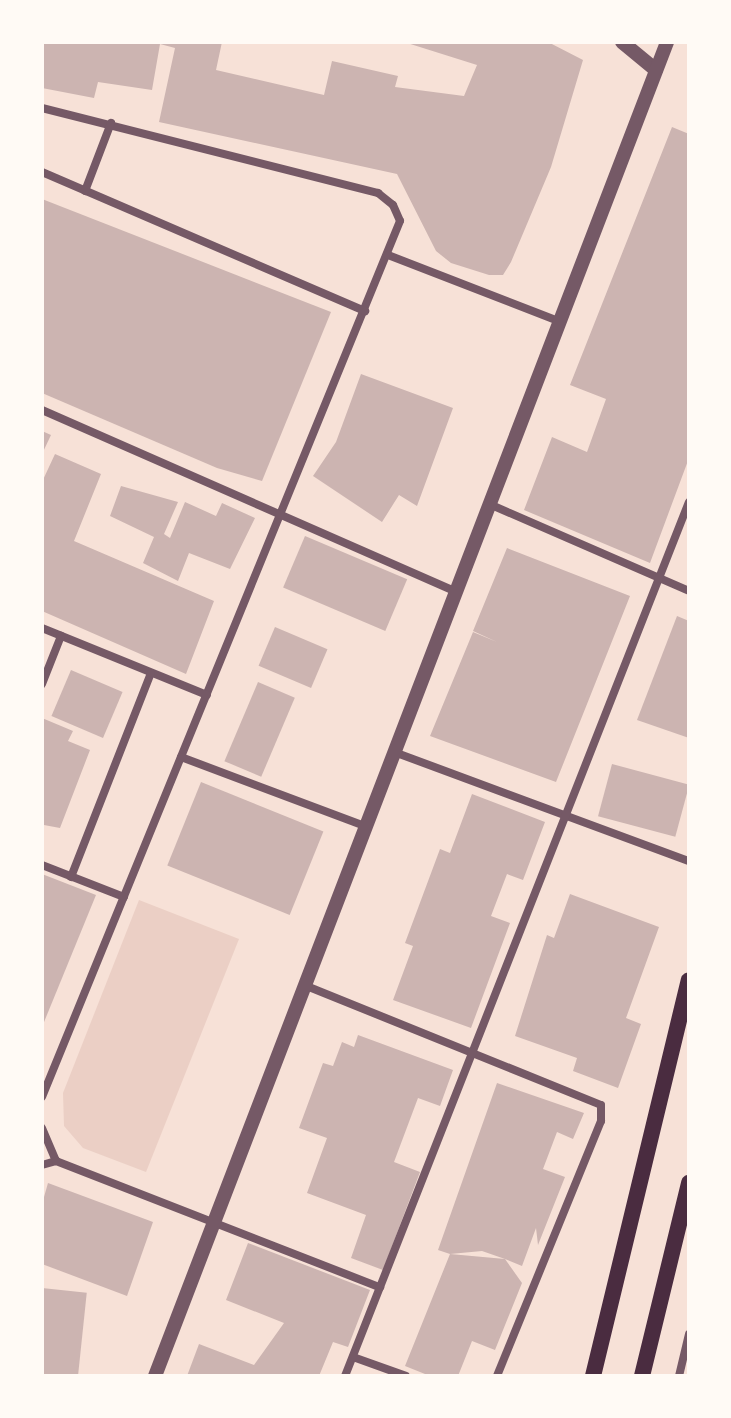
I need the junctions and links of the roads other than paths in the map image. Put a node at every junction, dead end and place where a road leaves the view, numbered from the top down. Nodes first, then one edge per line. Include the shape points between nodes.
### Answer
1 (622, 42) edge
2 (667, 42) edge
3 (656, 70) junction
4 (42, 108) edge
5 (111, 123) junction
6 (42, 172) edge
7 (85, 191) junction
8 (388, 255) junction
9 (365, 311) junction
10 (558, 321) junction
11 (42, 410) edge
12 (689, 502) edge
13 (488, 504) junction
14 (281, 513) junction
15 (659, 578) junction
16 (455, 591) junction
17 (689, 591) edge
18 (42, 628) edge
19 (61, 636) junction
20 (151, 673) junction
21 (42, 684) edge
22 (207, 695) junction
23 (394, 751) junction
24 (181, 757) junction
25 (562, 815) junction
26 (365, 826) junction
27 (689, 861) edge
28 (42, 865) edge
29 (71, 877) junction
30 (124, 897) junction
31 (689, 980) edge
32 (304, 985) junction
33 (471, 1050) junction
34 (42, 1093) edge
35 (42, 1128) edge
36 (56, 1161) junction
37 (42, 1165) edge
38 (689, 1183) edge
39 (213, 1223) junction
40 (380, 1287) junction
41 (689, 1334) edge
42 (353, 1357) junction
43 (155, 1376) edge
44 (345, 1376) edge
45 (406, 1376) edge
46 (497, 1376) edge
47 (593, 1376) edge
48 (642, 1376) edge
49 (679, 1376) edge

1 - 3 street
2 - 3 street
3 - 10 street
4 - 5 street
5 - 7 street
5 - 8 street via 378,193 393,205 400,221
6 - 7 street
7 - 9 street
8 - 9 street
8 - 10 street
9 - 14 street
10 - 13 street
11 - 14 street
12 - 15 street
13 - 15 street
13 - 16 street
14 - 16 street
14 - 22 street
15 - 17 street
15 - 25 street
16 - 23 street
18 - 19 street
19 - 20 street
19 - 21 street
20 - 22 street
20 - 29 street
22 - 24 street
23 - 25 street
23 - 26 street
24 - 26 street
24 - 30 street
25 - 27 street
25 - 33 street
26 - 32 street
28 - 29 street
29 - 30 street
30 - 34 street
31 - 47 main road
32 - 33 street
32 - 39 street
33 - 40 street
33 - 46 street via 601,1105 601,1121
35 - 36 street
36 - 37 street
36 - 39 street
38 - 48 main road
39 - 40 street
39 - 43 street
40 - 42 street
41 - 49 street
42 - 44 street
42 - 45 street

